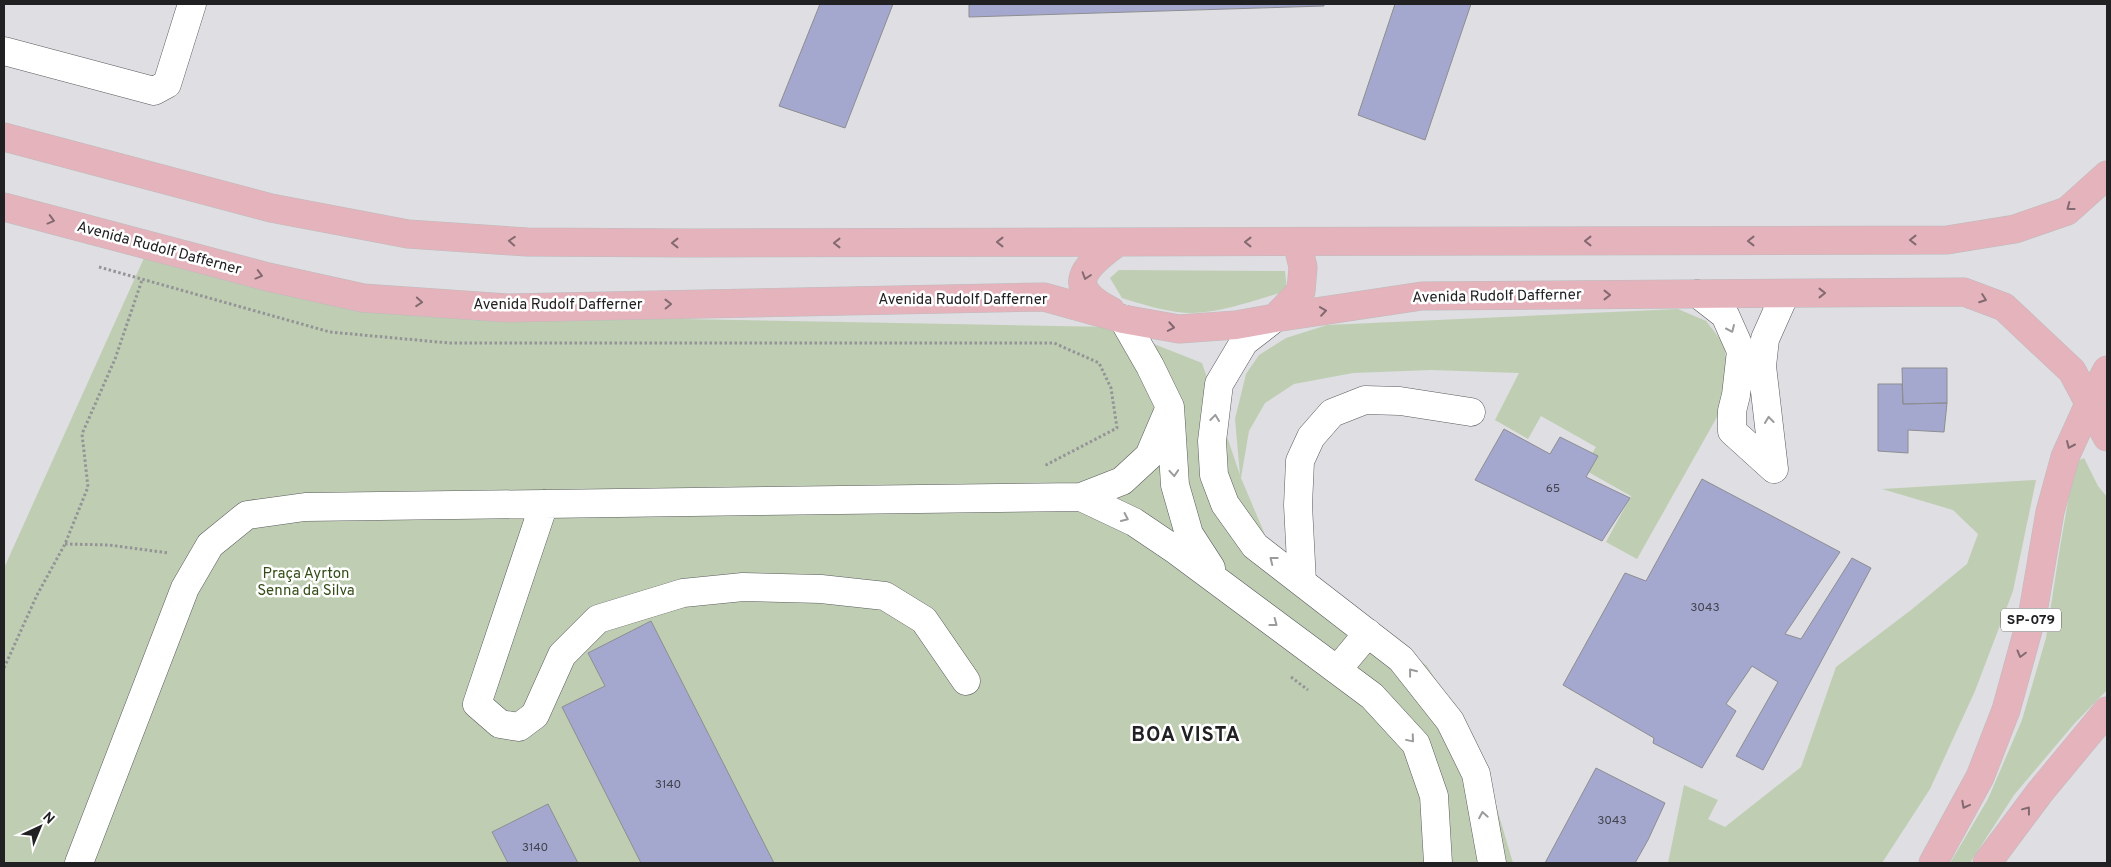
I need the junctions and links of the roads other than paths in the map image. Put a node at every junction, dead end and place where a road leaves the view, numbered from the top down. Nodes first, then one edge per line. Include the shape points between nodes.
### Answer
1 (192, 4) edge
2 (4, 51) edge
3 (4, 137) edge
4 (2107, 175) edge
5 (4, 207) edge
6 (1118, 242) junction
7 (1297, 242) junction
8 (1698, 294) junction
9 (1785, 294) junction
10 (1123, 318) junction
11 (1275, 318) junction
12 (2107, 370) edge
13 (2089, 404) junction
14 (1170, 407) junction
15 (1471, 412) dead end
16 (2107, 436) edge
17 (1081, 497) junction
18 (544, 504) junction
19 (1302, 582) junction
20 (1221, 584) junction
21 (1368, 633) junction
22 (1337, 670) junction
23 (966, 681) dead end
24 (2107, 711) edge
25 (79, 863) edge
26 (1438, 863) edge
27 (1492, 863) edge
28 (1933, 863) edge
29 (1987, 863) edge

1 - 2 lane via 167,84 154,91
6 -> 3 main road via 536,242 408,234 271,208
4 -> 7 main road via 2067,211 2015,228 1947,240
5 -> 10 main road, Avenida Rudolf Dafferner via 268,277 363,298 506,308 1044,297
7 -> 6 main road
6 -> 10 main road via 1092,262 1083,283 1088,297
7 - 11 main road via 1303,268 1302,291
8 - 9 main road, Avenida Rudolf Dafferner
8 -> 9 lane via 1725,315 1741,351 1732,431 1774,469 1762,366 1765,340
11 -> 8 main road, Avenida Rudolf Dafferner via 1422,296
9 -> 13 main road, Avenida Rudolf Dafferner via 1964,292 2004,307 2072,371
10 -> 11 main road, Avenida Rudolf Dafferner via 1179,329 1236,325
10 - 14 lane
19 -> 11 lane via 1255,546 1225,504 1214,474 1212,441 1219,384 1244,342
12 - 13 main road, SP-079
13 - 16 main road, Avenida Rudolf Dafferner
13 -> 28 main road, SP-079 via 2065,457 2050,512 2032,612 2006,710 1980,777
14 - 17 lane via 1149,456 1122,481
14 -> 20 lane via 1175,485 1189,534
15 - 19 lane via 1400,401 1365,400 1332,413 1311,437 1300,461 1298,505
17 - 18 lane
17 -> 20 lane via 1134,522
18 - 23 lane via 477,704 500,724 518,727 535,715 562,654 598,619 683,593 743,587 821,589 885,596 924,620
18 - 25 lane via 305,507 247,515 210,545 185,588
19 - 21 lane
20 -> 22 lane
21 - 22 lane
27 -> 21 lane via 1476,774 1450,721 1401,658
22 -> 26 lane via 1372,696 1416,744 1434,796
29 -> 24 main road

